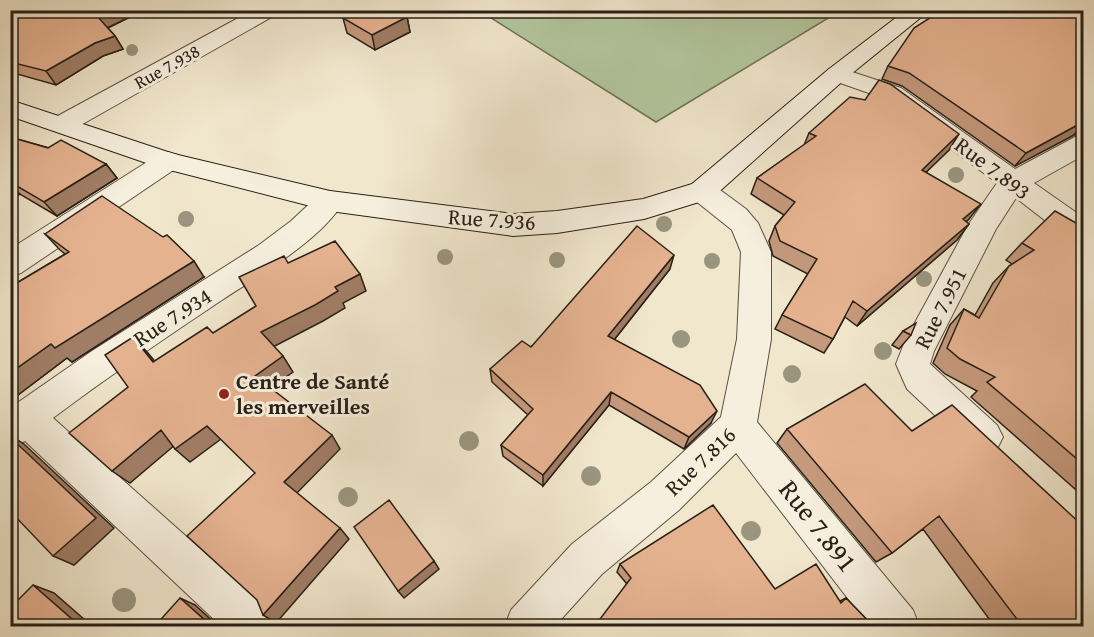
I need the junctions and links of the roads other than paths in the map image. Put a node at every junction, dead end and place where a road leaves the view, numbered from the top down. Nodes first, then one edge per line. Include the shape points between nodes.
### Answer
1 (270, 10) edge
2 (920, 10) edge
3 (837, 74) junction
4 (10, 107) edge
5 (63, 124) junction
6 (1083, 143) edge
7 (168, 161) junction
8 (1012, 183) junction
9 (702, 191) junction
10 (330, 201) junction
11 (1083, 234) edge
12 (10, 265) edge
13 (18, 424) edge
14 (738, 426) junction
15 (1006, 458) edge
16 (254, 627) edge
17 (527, 627) edge
18 (897, 627) edge

1 - 5 street, Rue 7.938
2 - 3 street, Rue 7.936
3 - 8 street, Rue 7.893 via 892,93
3 - 9 street, Rue 7.936
4 - 5 street, Rue 7.936
5 - 7 street, Rue 7.936
6 - 8 street, Rue 7.951
7 - 10 street, Rue 7.936
7 - 12 street
8 - 11 street, Rue 7.893
8 - 15 street, Rue 7.951 via 983,225 913,364 919,378
9 - 10 street, Rue 7.936 via 644,209 513,225
9 - 14 street, Rue 7.816 via 744,221 756,252 754,339
10 - 13 street, Rue 7.934 via 314,220 239,274 57,393
13 - 16 street
14 - 17 street, Rue 7.816 via 665,496 587,559
14 - 18 street, Rue 7.891

